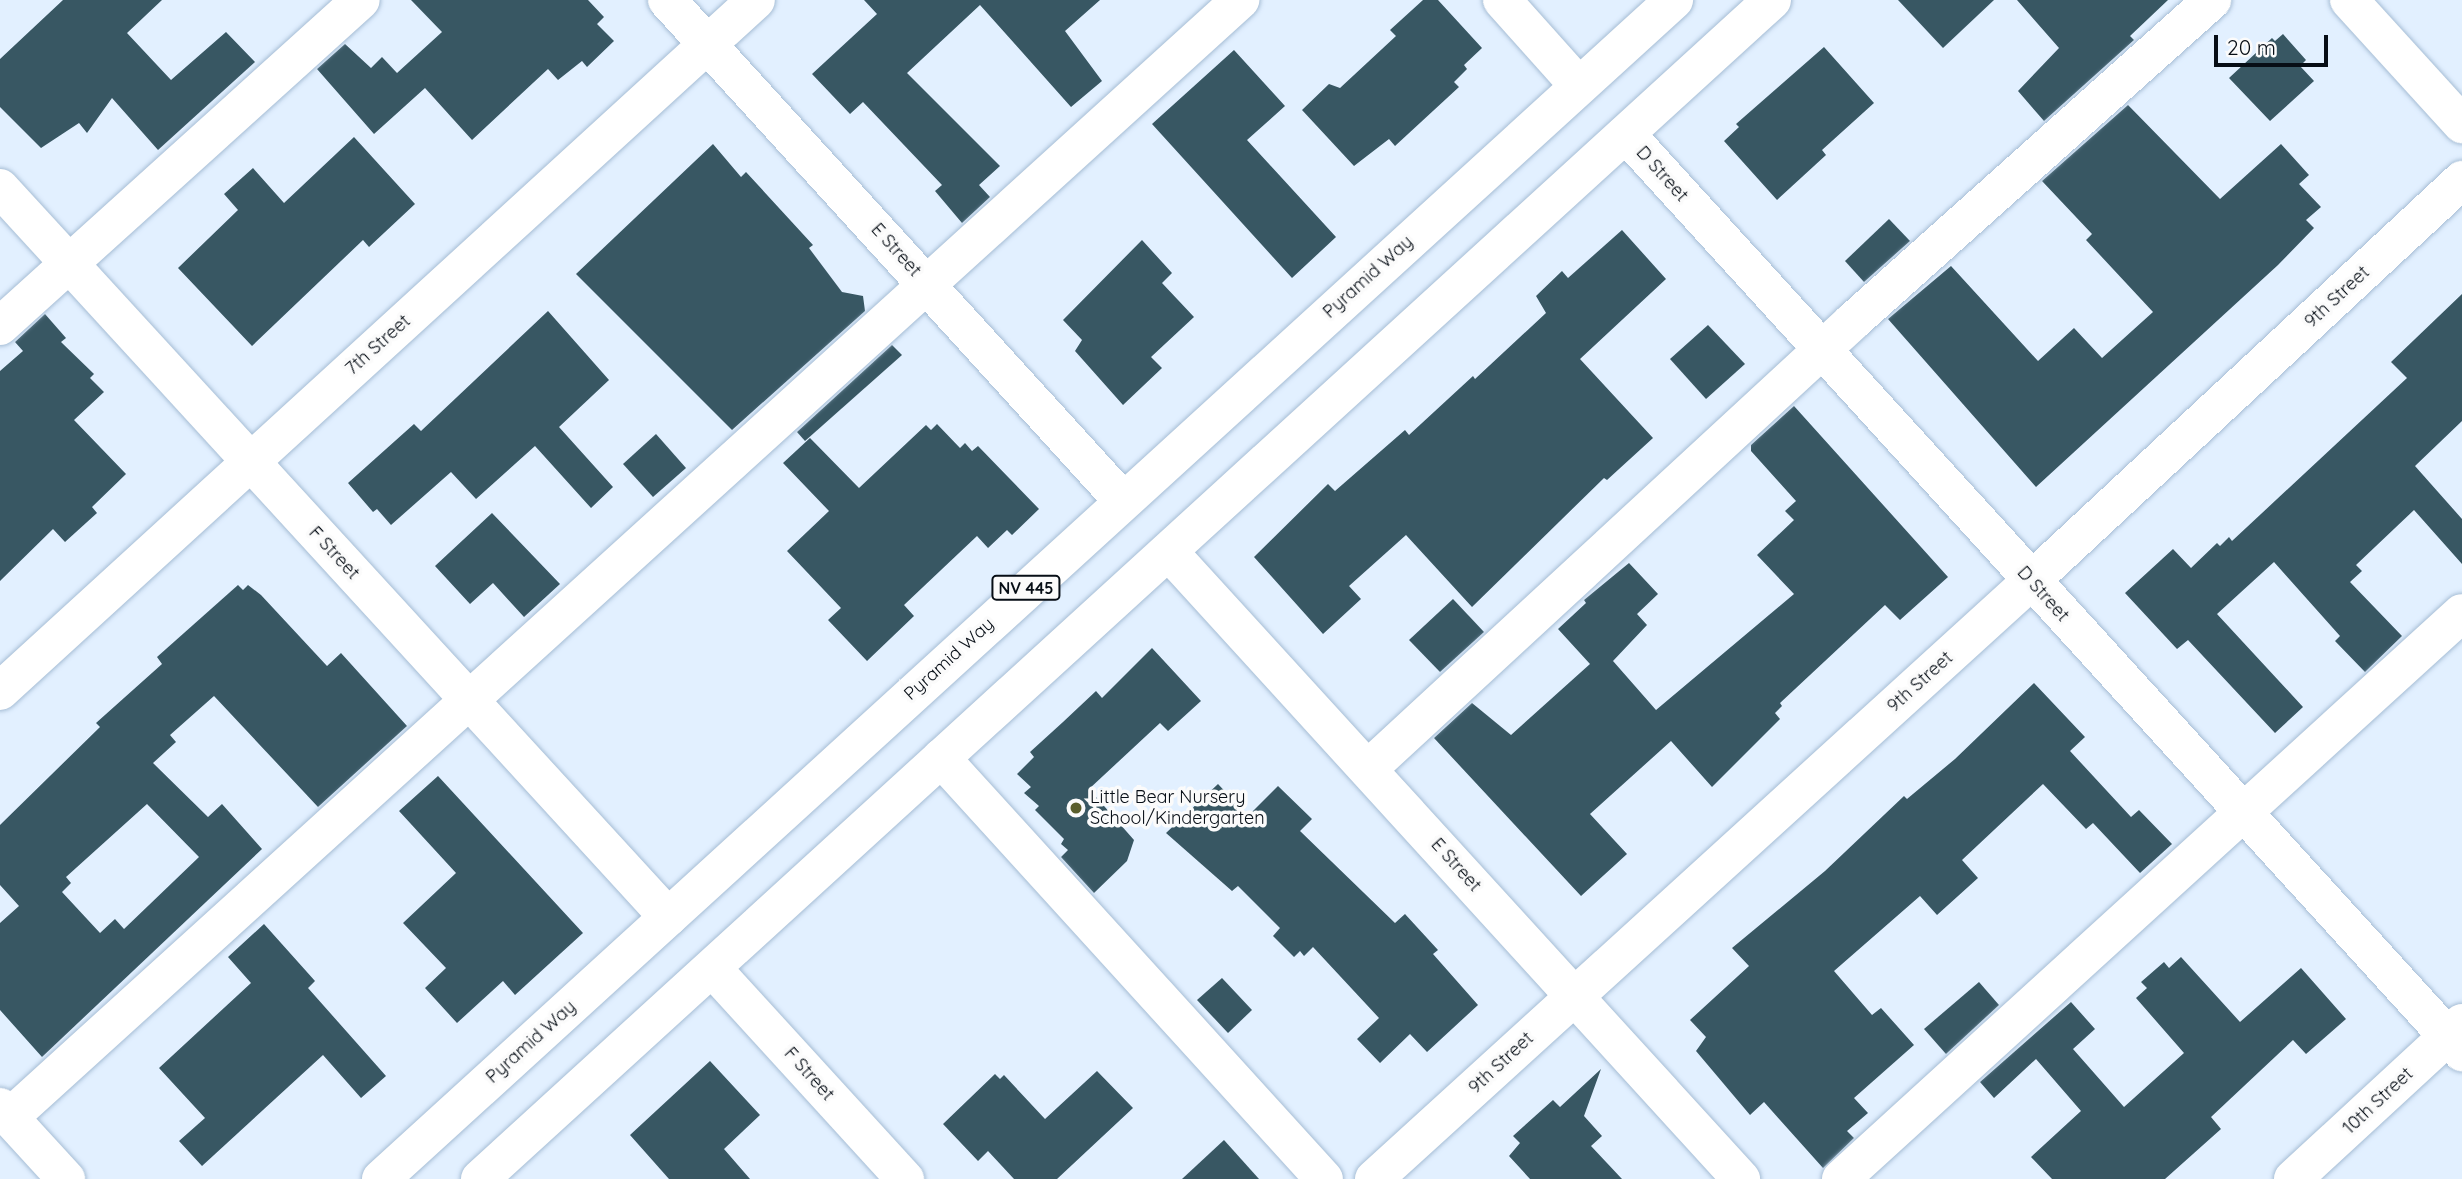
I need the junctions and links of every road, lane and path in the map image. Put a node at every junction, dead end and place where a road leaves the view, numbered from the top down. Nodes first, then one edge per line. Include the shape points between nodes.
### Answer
1 (361, 0) edge
2 (667, 0) edge
3 (756, 0) edge
4 (1240, 0) edge
5 (1502, 0) edge
6 (1674, 0) edge
7 (1772, 0) edge
8 (2212, 0) edge
9 (2348, 0) edge
10 (708, 44) junction
11 (1579, 86) junction
12 (2462, 124) edge
13 (1626, 134) junction
14 (2462, 180) edge
15 (0, 188) edge
16 (69, 264) junction
17 (925, 282) junction
18 (0, 326) edge
19 (1823, 351) junction
20 (250, 462) junction
21 (1123, 500) junction
22 (1169, 552) junction
23 (2031, 581) junction
24 (2462, 613) edge
25 (0, 691) edge
26 (468, 699) junction
27 (941, 758) junction
28 (1368, 769) junction
29 (2242, 812) junction
30 (668, 917) junction
31 (713, 969) junction
32 (1574, 995) junction
33 (2457, 1037) edge
34 (5, 1112) edge
35 (66, 1179) edge
36 (381, 1179) edge
37 (480, 1179) edge
38 (905, 1179) edge
39 (1324, 1179) edge
40 (1374, 1179) edge
41 (1741, 1179) edge
42 (1841, 1179) edge
43 (2293, 1179) edge

1 - 16 street
2 - 10 street, E Street
3 - 10 street, 7th Street
4 - 17 street
5 - 11 street
6 - 11 street, Pyramid Way / NV 445
7 - 13 street
8 - 19 street
9 - 12 street
10 - 17 street, E Street
10 - 20 street, 7th Street
11 - 21 street, Pyramid Way / NV 445
13 - 19 street, D Street
13 - 22 street
14 - 23 street, 9th Street
15 - 16 street, F Street
16 - 18 street
16 - 20 street, F Street
17 - 21 street, E Street
17 - 26 street
19 - 23 street, D Street
19 - 28 street
20 - 25 street, 7th Street
20 - 26 street, F Street
21 - 30 street, Pyramid Way / NV 445
22 - 27 street
22 - 28 street, E Street
23 - 29 street, D Street
23 - 32 street, 9th Street
24 - 29 street
26 - 30 street, F Street
26 - 34 street
27 - 31 street
27 - 39 street
28 - 32 street, E Street
29 - 33 street, D Street
29 - 42 street
30 - 36 street, Pyramid Way / NV 445
31 - 37 street
31 - 38 street, F Street
32 - 40 street, 9th Street
32 - 41 street, E Street
33 - 43 street, 10th Street
34 - 35 street

